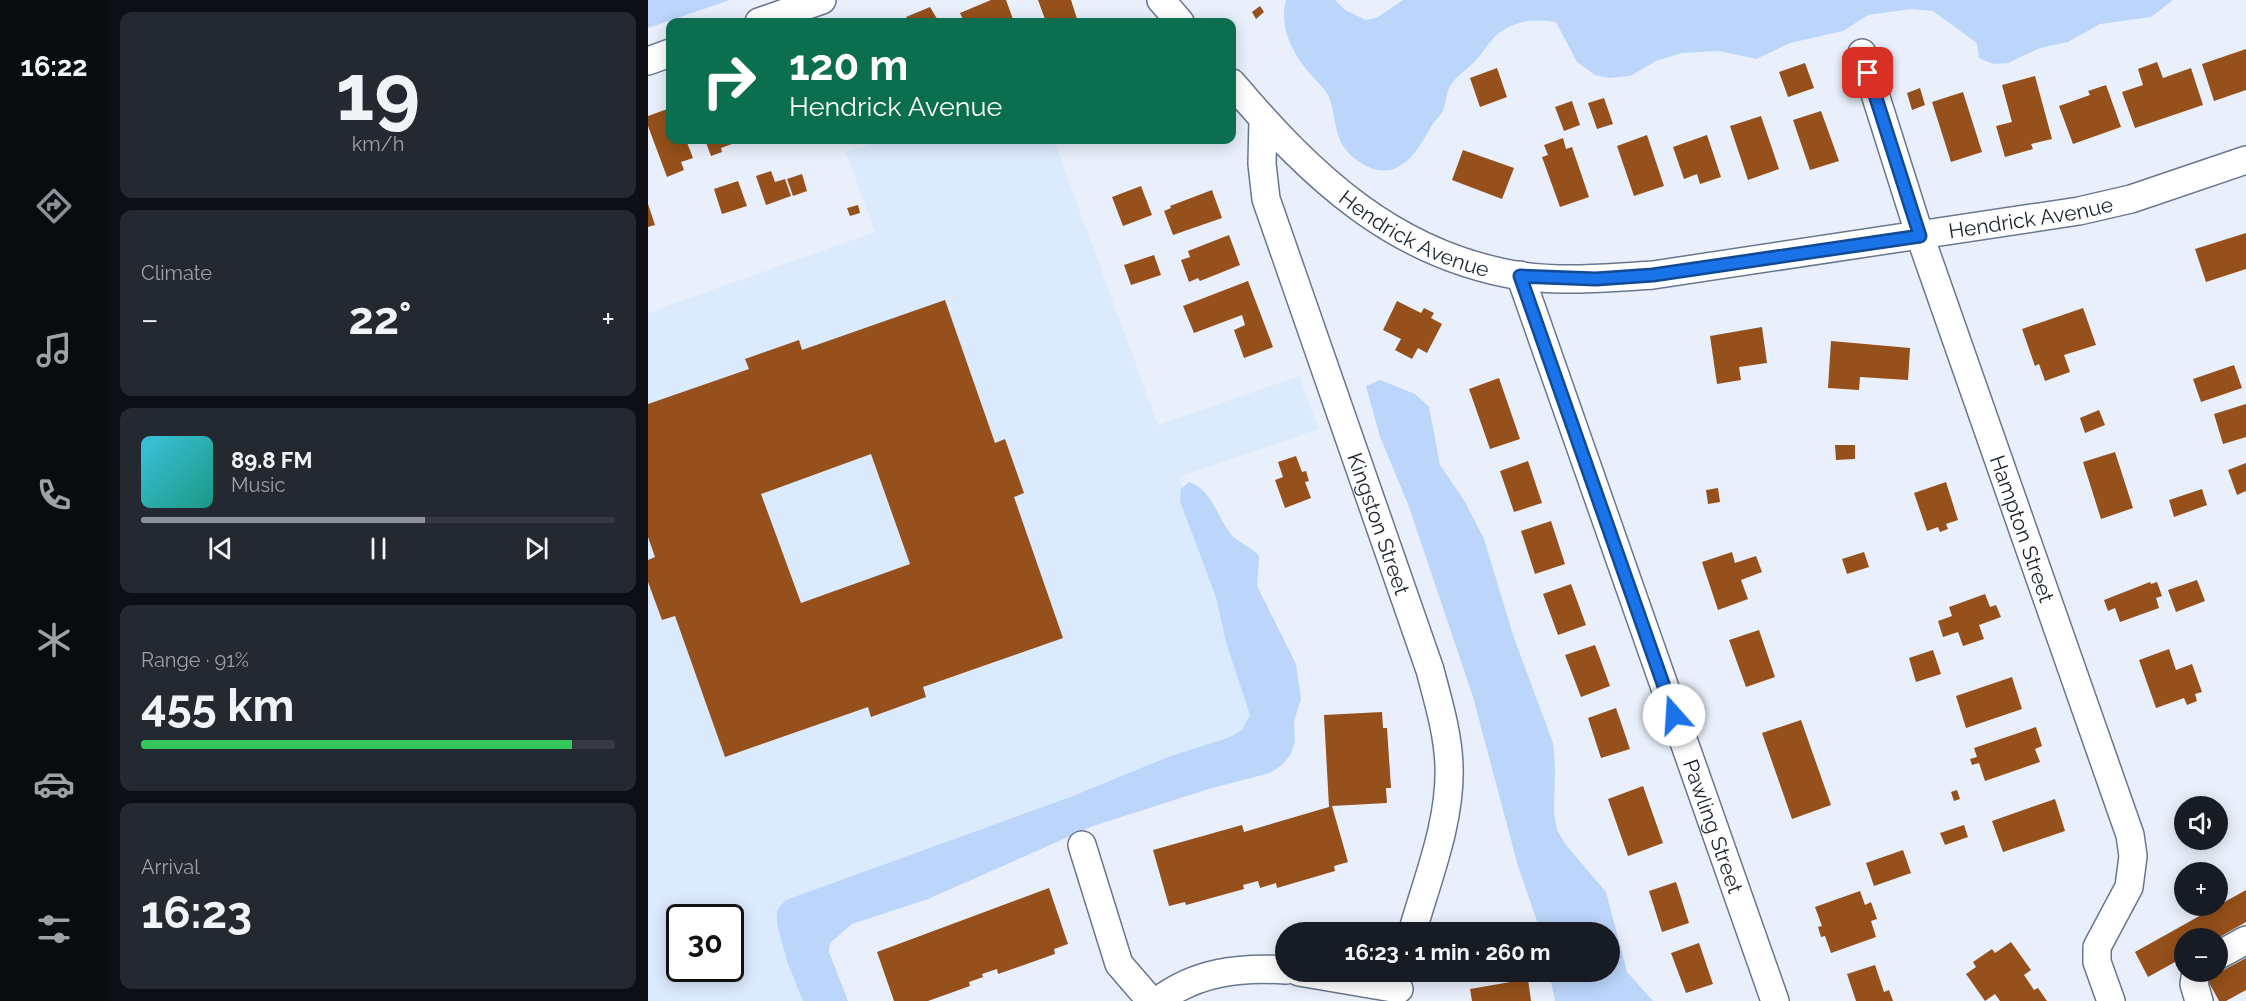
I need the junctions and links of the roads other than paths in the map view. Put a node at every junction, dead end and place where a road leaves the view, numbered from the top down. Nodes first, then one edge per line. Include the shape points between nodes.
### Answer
1 (822, 0) edge
2 (1161, 0) edge
3 (790, 5) edge
4 (766, 18) edge
5 (1177, 18) edge
6 (1862, 53) dead end
7 (666, 54) edge
8 (648, 61) edge
9 (1236, 88) edge
10 (1263, 119) junction
11 (2246, 160) edge
12 (1920, 236) junction
13 (1520, 276) junction
14 (1082, 845) dead end
15 (1415, 922) edge
16 (2246, 940) edge
17 (2228, 950) edge
18 (1275, 969) edge
19 (1366, 982) edge
20 (2194, 982) edge
21 (1400, 987) edge
22 (1151, 1001) edge
23 (1158, 1001) edge
24 (1775, 1001) edge
25 (2111, 1001) edge
26 (2199, 1001) edge

1 - 3 street
2 - 5 street
3 - 4 street
6 - 12 street, Hampton Street
7 - 8 street
9 - 10 street, Hendrick Avenue
10 - 13 street, Hendrick Avenue via 1315,173 1374,218 1434,249
10 - 15 street, Kingston Street via 1266,199 1430,670 1448,745 1447,798
11 - 12 street, Hendrick Avenue via 2108,206
12 - 13 street, Hendrick Avenue via 1653,275 1596,279
12 - 25 street, Hampton Street via 2130,835 2133,856 2129,887 2097,950 2097,962
13 - 24 street, Pawling Street
14 - 22 street via 1119,964
16 - 17 street
18 - 23 street via 1216,973 1182,986
19 - 21 street
20 - 26 street

